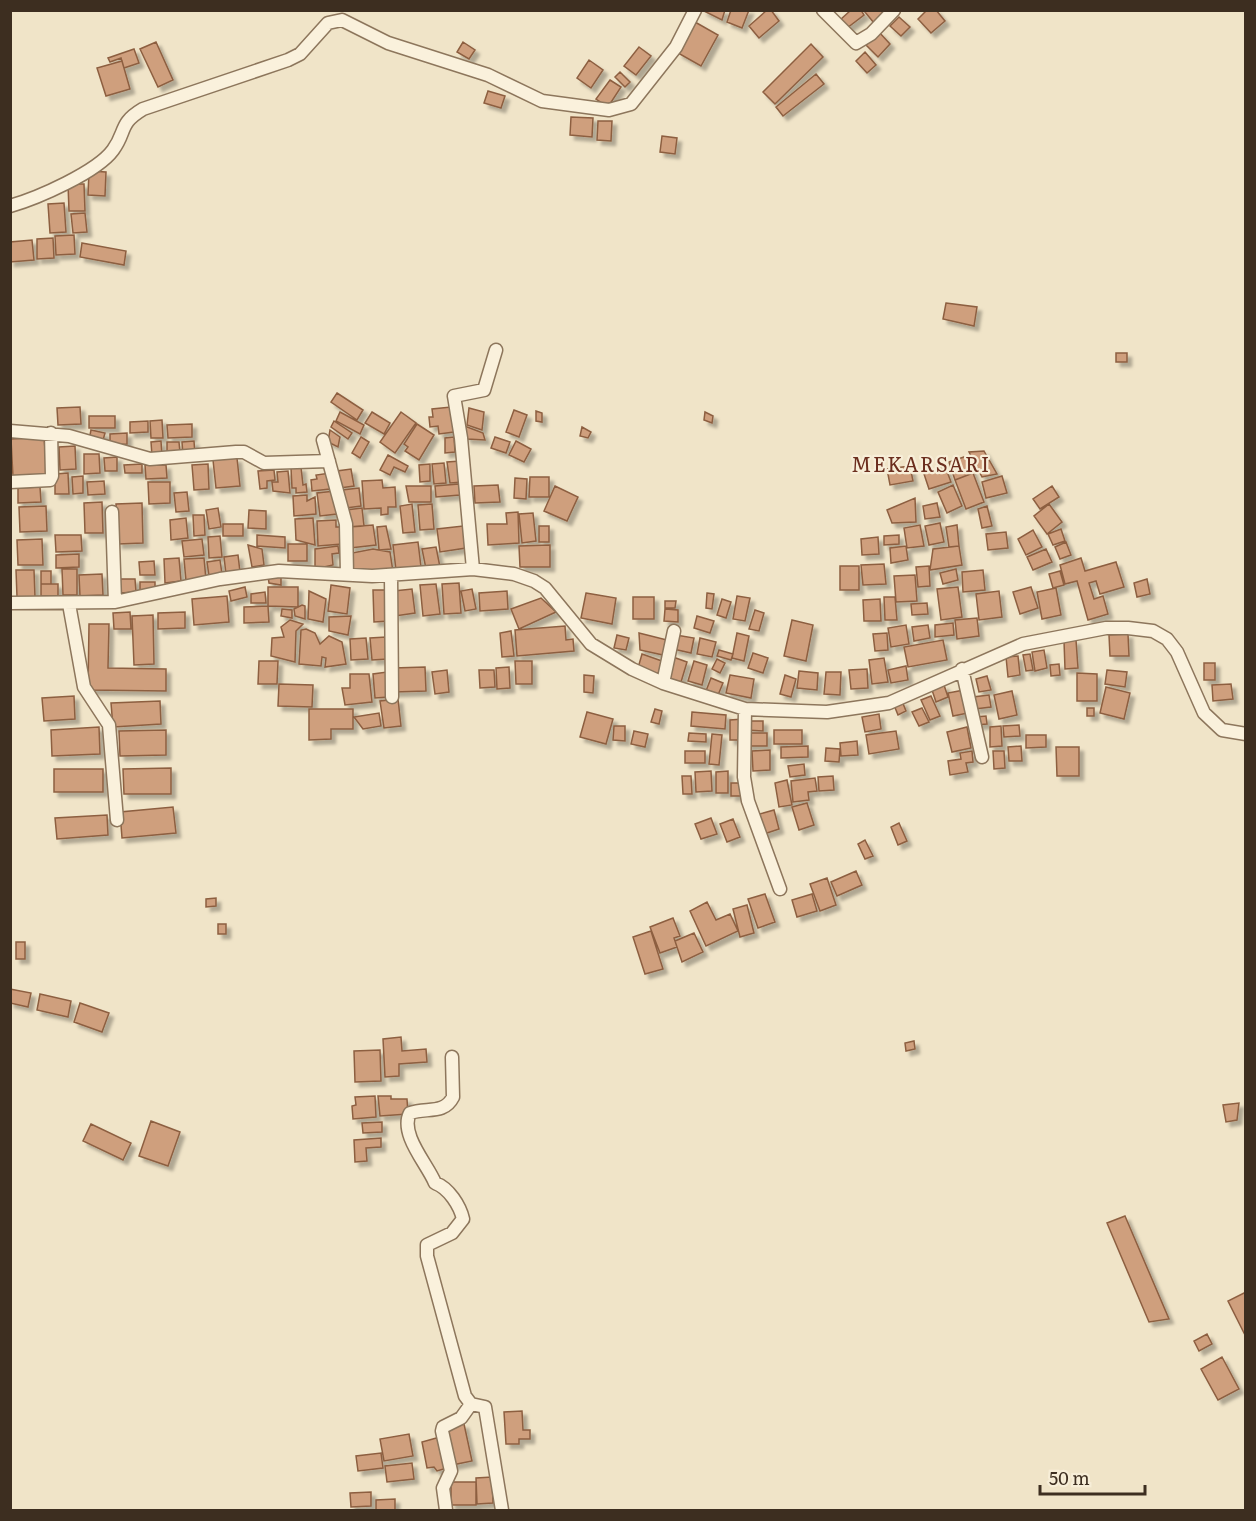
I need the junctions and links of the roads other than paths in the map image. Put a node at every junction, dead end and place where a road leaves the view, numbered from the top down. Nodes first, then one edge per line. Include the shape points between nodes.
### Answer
1 (695, 10) edge
2 (823, 10) edge
3 (894, 10) edge
4 (10, 206) edge
5 (496, 350) dead end
6 (10, 430) edge
7 (51, 433) junction
8 (323, 440) dead end
9 (329, 461) junction
10 (10, 482) edge
11 (112, 512) dead end
12 (473, 568) junction
13 (347, 575) junction
14 (391, 575) junction
15 (115, 602) junction
16 (10, 603) edge
17 (69, 603) junction
18 (674, 631) dead end
19 (962, 669) junction
20 (663, 683) junction
21 (392, 697) dead end
22 (745, 709) junction
23 (1245, 734) edge
24 (982, 757) dead end
25 (117, 820) dead end
26 (780, 889) dead end
27 (452, 1057) dead end
28 (471, 1404) junction
29 (446, 1510) edge
30 (502, 1510) edge

1 - 4 street via 676,47 631,104 609,110 542,101 488,75 388,43 348,22 334,21 320,29 300,54 288,60 142,109 128,118 112,152 69,182
2 - 3 street via 856,43 871,34
5 - 12 street via 484,390 454,396
6 - 7 street
7 - 9 street via 150,459 244,452 264,463
7 - 10 street via 50,480
8 - 9 street
9 - 13 street via 346,524
11 - 15 street
12 - 14 street
12 - 20 street via 534,580 591,644
13 - 14 street
13 - 15 street via 239,575
14 - 21 street
15 - 17 street
16 - 17 street
17 - 25 street via 84,687 109,725
18 - 20 street
19 - 22 street via 890,703 827,712
19 - 23 street via 1034,642 1106,628 1153,631 1167,639 1177,652 1204,713 1222,730
19 - 24 street
20 - 22 street
22 - 26 street via 744,777 748,801
27 - 28 street via 453,1097 448,1105 415,1111 407,1119 417,1154 435,1183 448,1191 463,1219 452,1233 427,1248 460,1380
28 - 29 street via 462,1418 447,1424 442,1431 451,1471 443,1488
28 - 30 street via 485,1407

